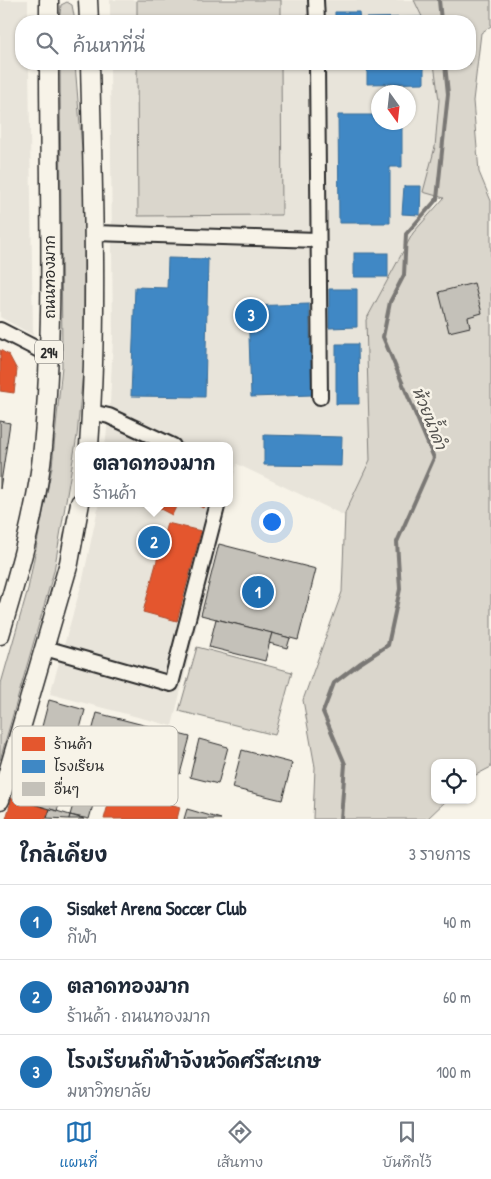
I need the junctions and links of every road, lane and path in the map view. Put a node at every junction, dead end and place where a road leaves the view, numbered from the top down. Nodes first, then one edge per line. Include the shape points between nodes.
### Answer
1 (48, 0) edge
2 (88, 0) edge
3 (316, 0) edge
4 (49, 15) edge
5 (89, 15) edge
6 (316, 15) edge
7 (49, 70) edge
8 (90, 70) edge
9 (317, 70) edge
10 (94, 233) junction
11 (318, 240) junction
12 (0, 330) edge
13 (49, 355) junction
14 (320, 398) dead end
15 (92, 412) junction
16 (89, 442) edge
17 (164, 442) edge
18 (79, 507) edge
19 (217, 507) edge
20 (0, 635) edge
21 (44, 648) junction
22 (21, 726) edge
23 (12, 759) edge
24 (0, 800) edge

1 - 4 main road
2 - 5 main road
3 - 6 street
7 - 13 main road, ถนนทองมาก / 294
8 - 10 main road
9 - 11 street
10 - 11 street
10 - 15 main road
11 - 14 street
12 - 13 street
13 - 20 main road, ถนนทองมาก / 294 via 43,449 23,554
15 - 16 main road
15 - 17 street via 109,416
18 - 21 main road via 69,563
19 - 21 street via 171,684
21 - 22 main road
23 - 24 main road

